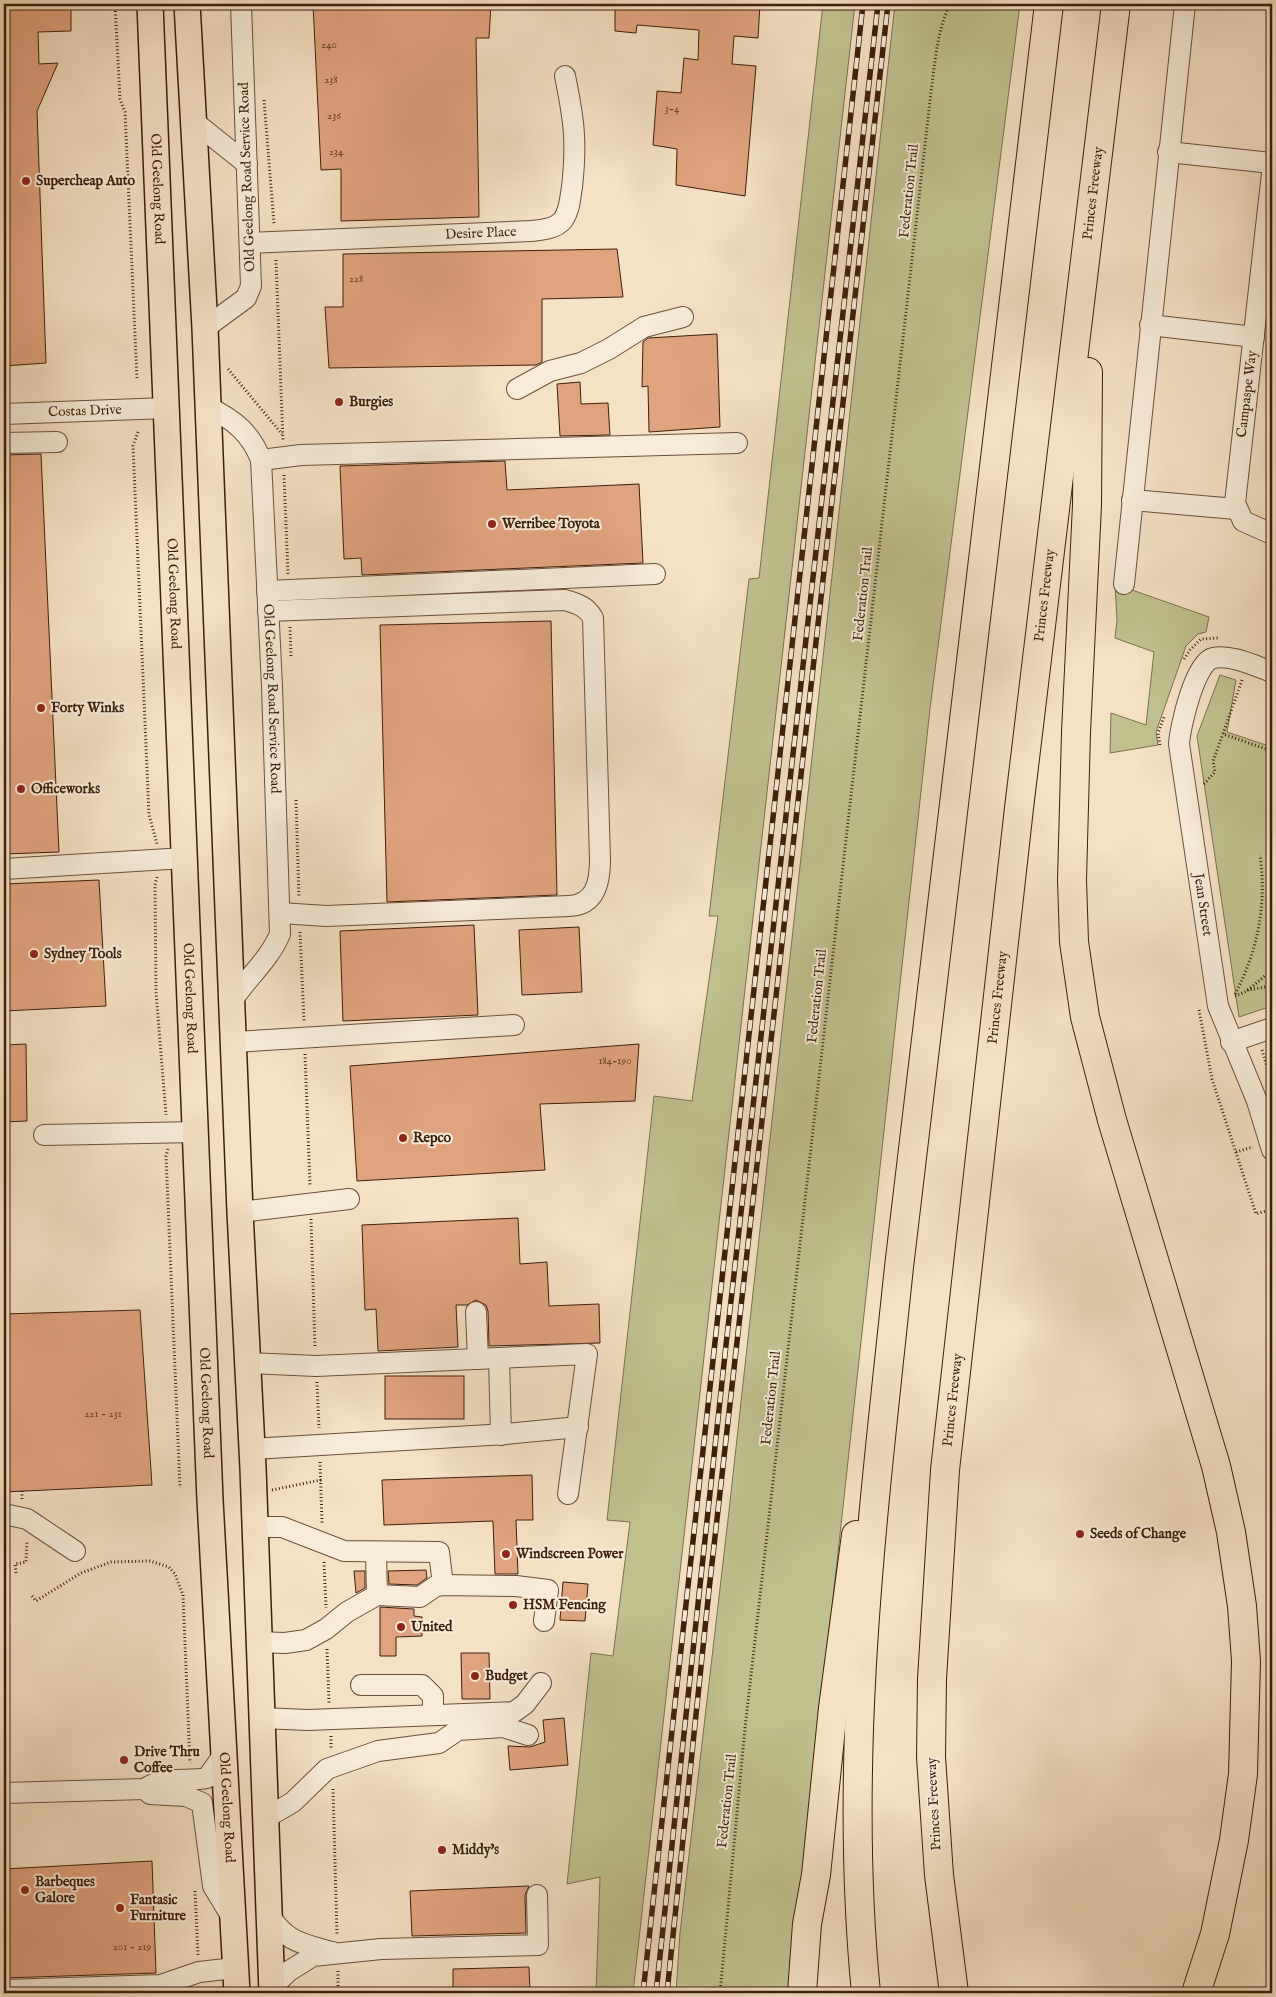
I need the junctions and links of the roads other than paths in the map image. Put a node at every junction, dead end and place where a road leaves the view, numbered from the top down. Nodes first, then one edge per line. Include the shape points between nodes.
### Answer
1 (150, 4) edge
2 (186, 4) edge
3 (241, 4) edge
4 (1049, 4) edge
5 (1116, 4) edge
6 (1185, 4) edge
7 (565, 76) dead end
8 (192, 120) junction
9 (1168, 152) junction
10 (247, 164) junction
11 (1272, 164) edge
12 (1272, 173) edge
13 (1089, 241) junction
14 (250, 242) junction
15 (683, 318) dead end
16 (1150, 325) junction
17 (205, 328) junction
18 (1254, 337) junction
19 (517, 389) dead end
20 (208, 407) junction
21 (167, 408) junction
22 (4, 414) edge
23 (57, 442) dead end
24 (737, 443) dead end
25 (4, 444) edge
26 (261, 460) junction
27 (1132, 500) junction
28 (1236, 509) junction
29 (1272, 534) edge
30 (655, 574) dead end
31 (1124, 584) dead end
32 (267, 591) junction
33 (268, 611) junction
34 (1272, 672) edge
35 (226, 855) junction
36 (185, 858) junction
37 (4, 868) edge
38 (290, 913) junction
39 (232, 1001) junction
40 (514, 1024) dead end
41 (1272, 1028) edge
42 (234, 1042) junction
43 (1231, 1042) junction
44 (237, 1130) junction
45 (196, 1132) junction
46 (44, 1135) dead end
47 (1272, 1150) edge
48 (349, 1199) dead end
49 (240, 1212) junction
50 (199, 1214) junction
51 (899, 1267) junction
52 (476, 1312) dead end
53 (499, 1358) junction
54 (478, 1359) junction
55 (248, 1363) junction
56 (578, 1427) junction
57 (501, 1434) junction
58 (252, 1449) junction
59 (568, 1494) dead end
60 (4, 1514) edge
61 (254, 1527) junction
62 (212, 1530) junction
63 (75, 1551) dead end
64 (376, 1553) junction
65 (443, 1586) junction
66 (376, 1595) junction
67 (544, 1621) dead end
68 (258, 1642) junction
69 (541, 1683) dead end
70 (361, 1685) dead end
71 (433, 1715) junction
72 (261, 1718) junction
73 (528, 1734) dead end
74 (224, 1754) junction
75 (145, 1789) junction
76 (4, 1793) edge
77 (264, 1819) junction
78 (816, 1875) junction
79 (537, 1895) dead end
80 (233, 1920) junction
81 (268, 1923) junction
82 (337, 1953) junction
83 (236, 1968) junction
84 (4, 1990) edge
85 (272, 1990) edge
86 (237, 1993) edge
87 (802, 1993) edge
88 (815, 1993) edge
89 (866, 1993) edge
90 (954, 1993) edge
91 (1196, 1993) edge

1 - 21 main road, Old Geelong Road
2 - 8 main road
3 - 10 street, Old Geelong Road Service Road
4 - 51 highway
5 - 13 highway, Princes Freeway
6 - 9 street
7 - 14 street, Desire Place via 575,124 576,150 569,208 562,220 550,228 531,232
8 - 10 street
8 - 17 main road
9 - 11 street
9 - 16 street
10 - 14 street, Old Geelong Road Service Road
12 - 18 street, Campaspe Way
13 - 90 highway, Princes Freeway via 1019,808 945,1470 932,1679 931,1757 939,1875
13 - 91 highway via 1087,505 1076,732 1072,880 1074,942 1085,1017 1112,1120 1216,1466 1241,1596 1246,1660 1243,1774 1234,1840 1215,1934
14 - 17 street, Old Geelong Road Service Road via 251,286 246,298
15 - 19 street via 644,327 581,363 550,371
16 - 18 street
16 - 27 street
17 - 20 main road
18 - 28 street, Campaspe Way
20 - 21 main road
20 - 26 street, Old Geelong Road Service Road via 239,425 256,446
20 - 35 main road
21 - 22 street, Costas Drive
21 - 36 main road, Old Geelong Road
23 - 25 street
24 - 26 street via 301,455
26 - 32 street, Old Geelong Road Service Road
27 - 28 street
27 - 31 street
28 - 29 street via 1243,521
30 - 32 street
32 - 33 street, Old Geelong Road Service Road
33 - 38 street, Old Geelong Road Service Road
33 - 38 street via 565,600 588,609 593,618 600,860 598,882 589,900 578,906 326,916
34 - 43 street, Jean Street via 1211,658 1200,668 1183,718 1179,744 1228,994 1222,1020
35 - 36 main road
35 - 39 main road
36 - 37 street
36 - 45 main road, Old Geelong Road
38 - 39 street, Old Geelong Road Service Road via 275,947
39 - 42 main road
40 - 42 street
41 - 43 street
42 - 44 main road
43 - 47 street, Jean Street via 1257,1101
44 - 45 main road
44 - 49 main road
45 - 46 street
45 - 50 main road, Old Geelong Road
48 - 49 street
49 - 50 main road
49 - 55 main road
50 - 62 main road, Old Geelong Road
51 - 78 highway via 848,1582
51 - 89 highway via 870,1559 859,1734 859,1917
52 - 54 street
53 - 54 street
53 - 56 street via 587,1354
53 - 57 street
54 - 55 street via 316,1366
55 - 58 main road
56 - 57 street
56 - 59 street
57 - 58 street
58 - 61 main road
60 - 63 street via 27,1519
61 - 62 main road
61 - 64 street via 282,1527 344,1552
61 - 68 main road
62 - 74 main road, Old Geelong Road
64 - 65 street via 439,1552
64 - 66 street
65 - 66 street via 436,1586 420,1597
65 - 67 street via 516,1586 548,1590
66 - 68 street via 306,1640
68 - 72 main road
69 - 71 street via 525,1704 514,1712
70 - 71 street via 422,1685 433,1696
71 - 72 street
72 - 77 main road
73 - 77 street via 503,1727 458,1730 439,1743 378,1751 332,1767 293,1802
74 - 75 street via 207,1778 153,1782
74 - 80 main road, Old Geelong Road
75 - 76 street
75 - 80 street via 150,1794 186,1796 202,1803 213,1886
77 - 81 main road
78 - 87 highway via 807,1924
78 - 88 highway
79 - 82 street via 538,1944
80 - 83 main road, Old Geelong Road
81 - 82 street via 293,1940
81 - 83 main road via 256,1961
81 - 85 main road
82 - 85 street via 313,1956 303,1961
83 - 84 street via 199,1972 161,1985
83 - 86 main road, Old Geelong Road

